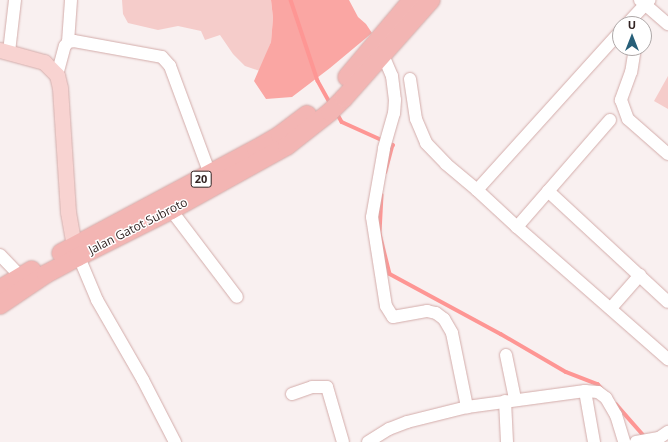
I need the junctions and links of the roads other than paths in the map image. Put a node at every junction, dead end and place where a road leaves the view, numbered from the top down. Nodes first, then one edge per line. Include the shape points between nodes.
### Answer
1 (15, 0) edge
2 (71, 0) edge
3 (412, 0) edge
4 (431, 0) edge
5 (645, 2) edge
6 (638, 16) edge
7 (668, 24) edge
8 (612, 41) edge
9 (68, 42) junction
10 (4, 51) edge
11 (383, 55) junction
12 (634, 56) edge
13 (57, 75) junction
14 (410, 79) dead end
15 (339, 94) junction
16 (621, 100) junction
17 (326, 107) junction
18 (628, 119) junction
19 (610, 120) junction
20 (668, 154) edge
21 (210, 174) junction
22 (478, 190) junction
23 (548, 191) junction
24 (171, 210) junction
25 (517, 227) junction
26 (76, 251) junction
27 (0, 255) edge
28 (640, 275) junction
29 (20, 276) junction
30 (0, 289) edge
31 (237, 297) dead end
32 (668, 302) edge
33 (0, 305) edge
34 (611, 308) junction
35 (506, 355) dead end
36 (668, 358) edge
37 (577, 392) junction
38 (292, 394) dead end
39 (510, 400) junction
40 (468, 407) junction
41 (668, 432) edge
42 (646, 441) edge
43 (176, 442) edge
44 (343, 442) edge
45 (368, 442) edge
46 (507, 442) edge
47 (594, 442) edge
48 (624, 442) edge
49 (636, 442) edge

1 - 10 street
2 - 9 street
3 - 15 highway, Jalan Gatot Subroto / 20
4 - 11 highway, Jalan Gatot Subroto / 20
5 - 6 street
5 - 7 street
8 - 22 street
9 - 13 street
9 - 21 street via 112,47 167,60 199,139
10 - 13 main road via 44,62
11 - 15 highway, Jalan Gatot Subroto / 20
11 - 40 street via 395,86 394,113 372,217 386,306 393,317 426,311 436,313 444,319 452,333
12 - 16 street via 632,72
13 - 26 main road via 68,212
14 - 22 street via 416,119 426,143 446,164
15 - 17 highway, Jalan Gatot Subroto / 20
16 - 18 street
16 - 19 street
17 - 21 highway, Jalan Gatot Subroto / 20
17 - 24 highway, Jalan Gatot Subroto / 20 via 287,146
18 - 19 street
18 - 20 street
19 - 23 street
21 - 26 highway, Jalan Gatot Subroto / 20
22 - 25 street
23 - 25 street
23 - 28 street
24 - 26 highway, Jalan Gatot Subroto / 20
24 - 31 street
25 - 34 street
26 - 29 highway, Jalan Gatot Subroto / 20
26 - 33 highway, Jalan Gatot Subroto / 20
26 - 43 street via 97,300
27 - 29 street
28 - 32 street
28 - 34 street
29 - 30 highway, Jalan Gatot Subroto / 20
34 - 36 street
35 - 39 street
37 - 39 street
37 - 47 street
37 - 48 street via 598,392 606,398 616,415
38 - 44 street via 312,387 327,387
39 - 40 street
39 - 46 street
40 - 45 street via 407,422
41 - 42 street via 659,438
42 - 49 street

